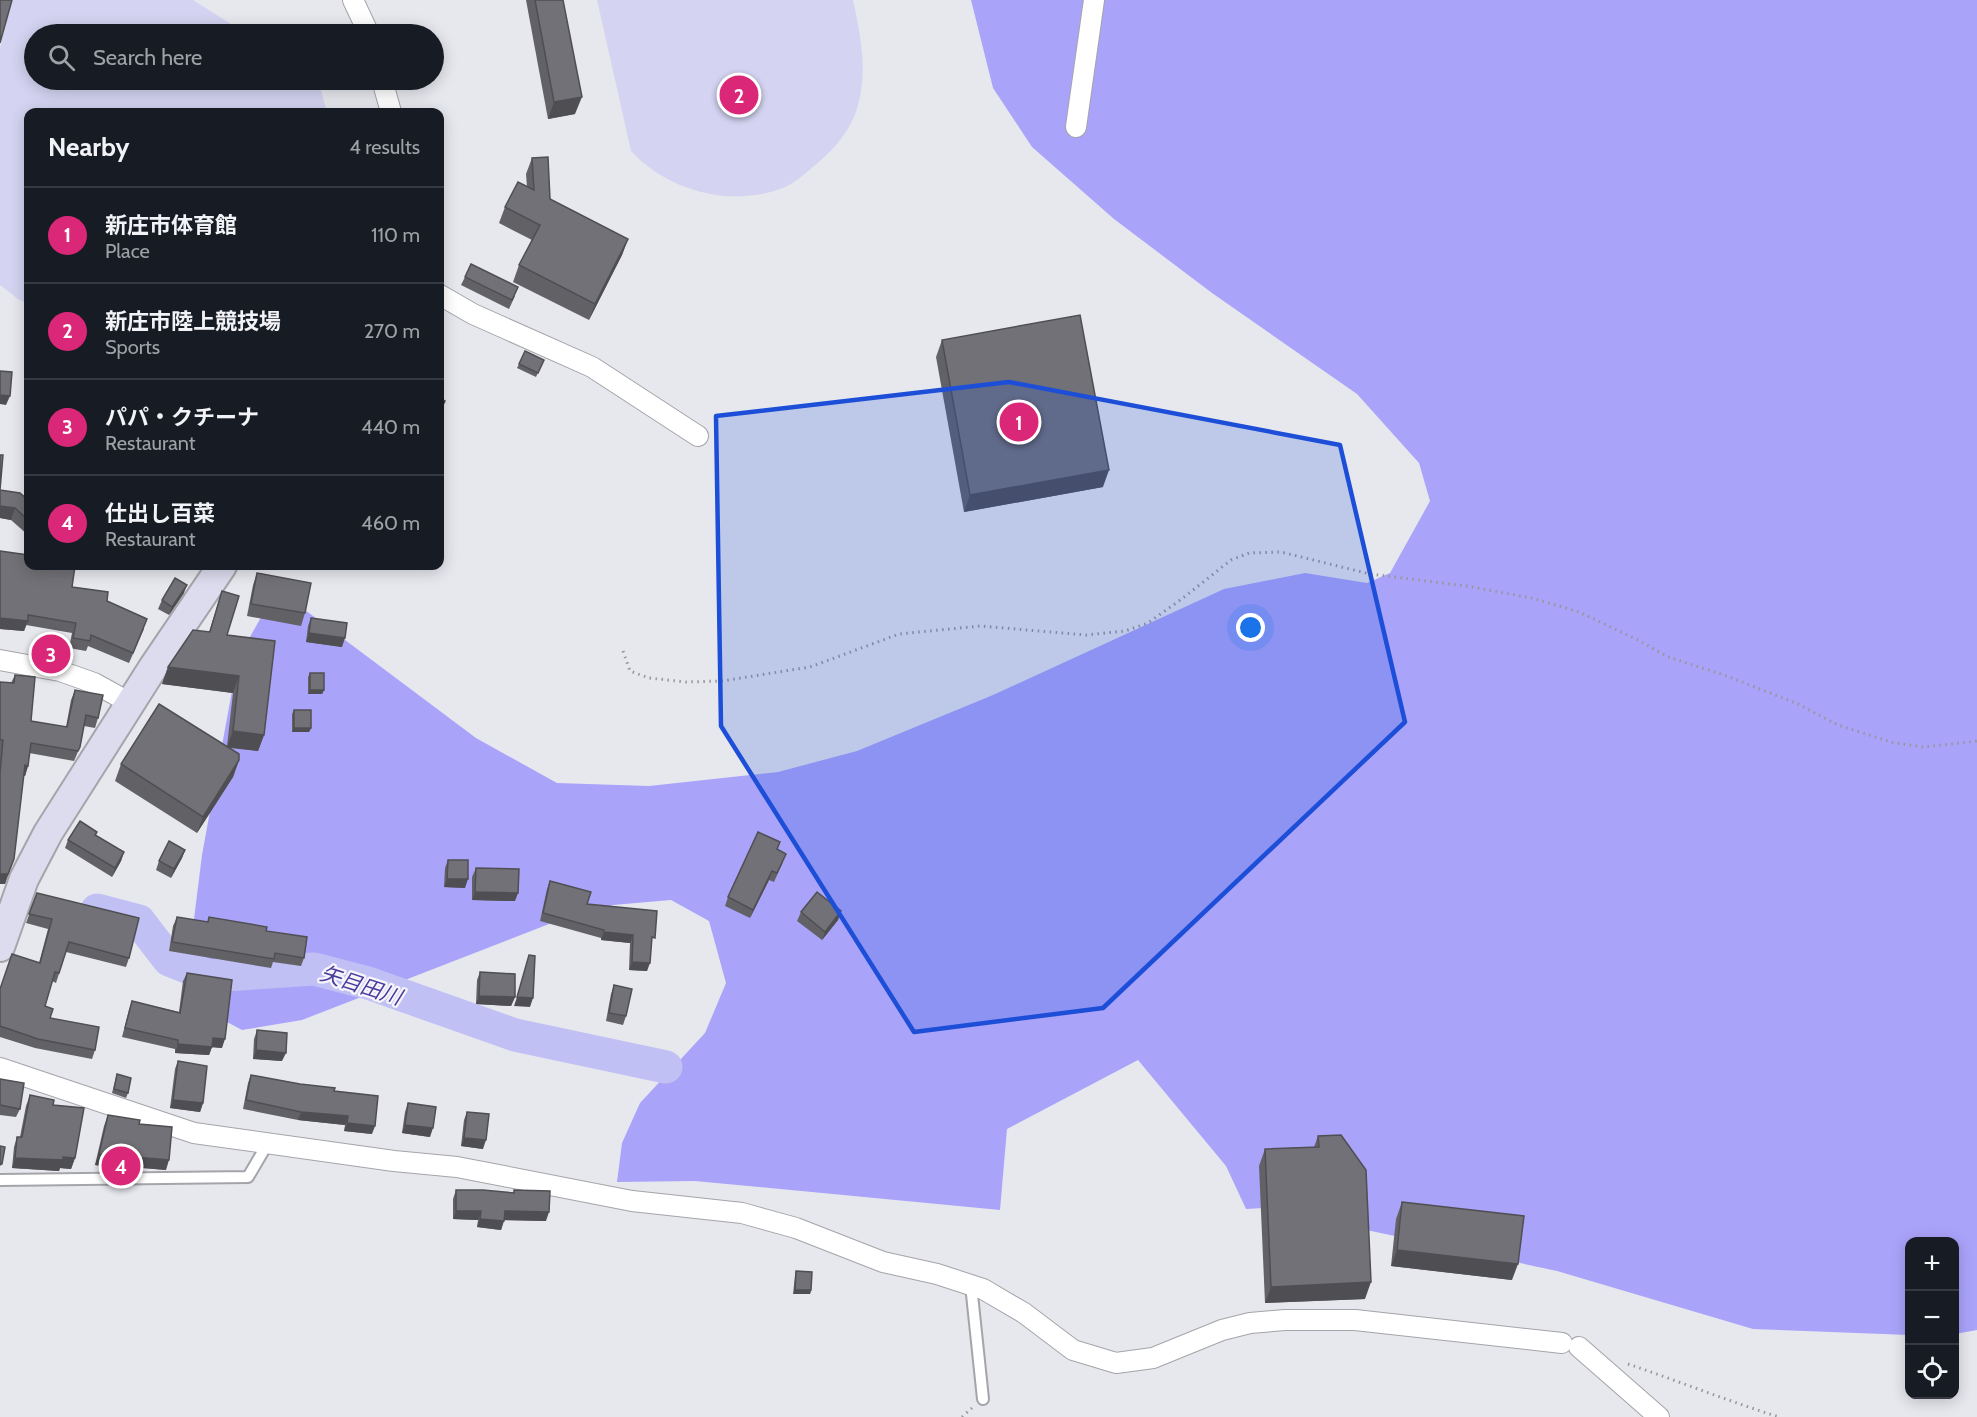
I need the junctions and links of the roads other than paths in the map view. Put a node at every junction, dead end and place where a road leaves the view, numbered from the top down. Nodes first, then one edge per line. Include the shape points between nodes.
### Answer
1 (353, 0) edge
2 (1094, 0) edge
3 (364, 24) edge
4 (385, 90) edge
5 (390, 108) edge
6 (1076, 127) dead end
7 (444, 297) edge
8 (699, 436) dead end
9 (219, 570) edge
10 (0, 660) edge
11 (132, 704) junction
12 (0, 947) edge
13 (0, 1068) edge
14 (268, 1143) junction
15 (0, 1180) edge
16 (971, 1285) junction
17 (983, 1399) dead end
18 (1659, 1417) edge

1 - 3 street
2 - 6 street
4 - 5 street
7 - 8 street via 592,367
9 - 11 street
10 - 11 street via 60,671 94,683
11 - 12 street via 48,833 24,879
13 - 14 street via 194,1133
14 - 15 lane via 248,1177
14 - 16 street via 457,1167 632,1201 742,1213 796,1228 884,1262
16 - 17 lane
16 - 18 street via 1024,1313 1073,1350 1116,1364 1153,1358 1222,1330 1286,1320 1355,1320 1570,1345

